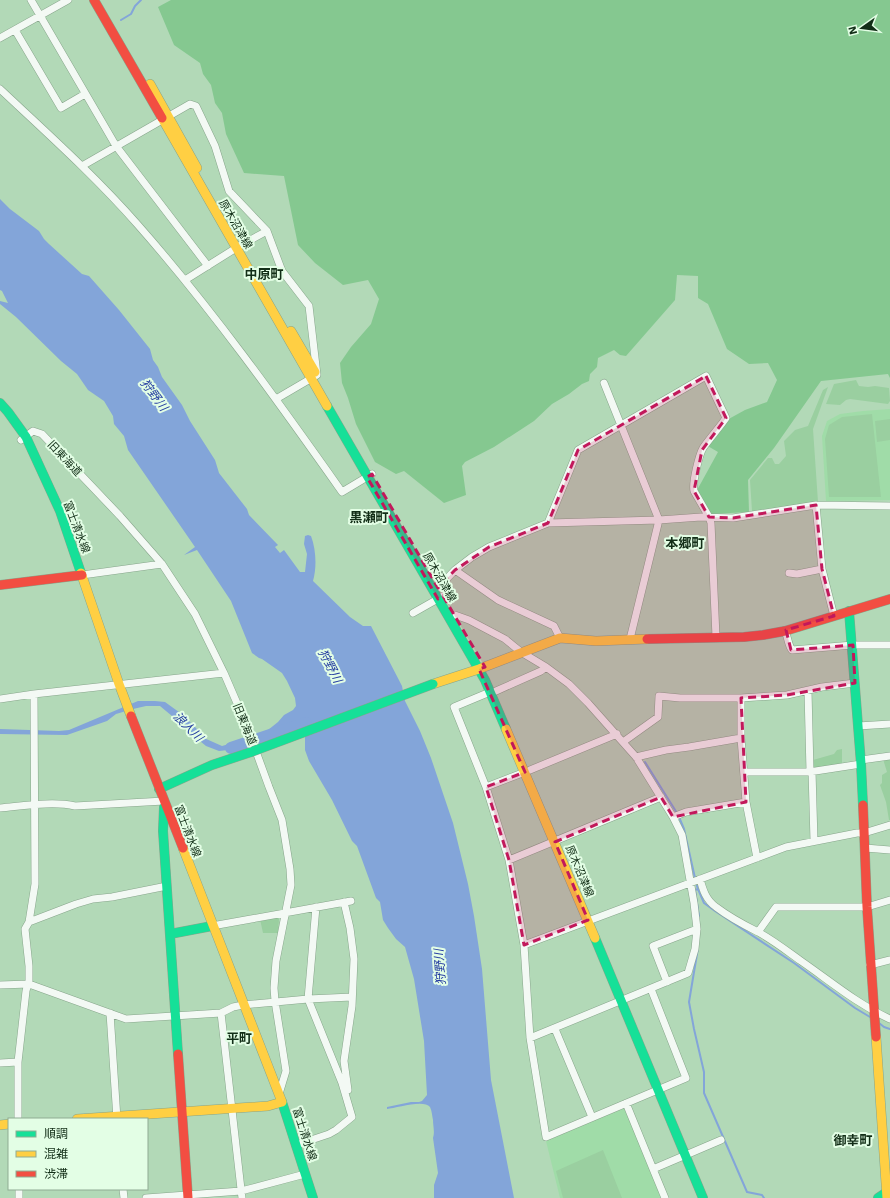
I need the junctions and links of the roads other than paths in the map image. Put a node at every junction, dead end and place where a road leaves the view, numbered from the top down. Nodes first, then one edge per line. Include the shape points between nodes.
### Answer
1 (31, 0) edge
2 (68, 0) edge
3 (94, 0) edge
4 (100, 0) edge
5 (40, 16) junction
6 (15, 30) junction
7 (0, 38) edge
8 (0, 89) edge
9 (85, 94) junction
10 (165, 118) junction
11 (116, 146) junction
12 (82, 166) junction
13 (267, 231) junction
14 (238, 247) junction
15 (208, 266) junction
16 (185, 280) junction
17 (314, 376) junction
18 (604, 383) dead end
19 (276, 399) junction
20 (0, 402) edge
21 (0, 413) edge
22 (621, 425) junction
23 (23, 439) junction
24 (369, 475) junction
25 (816, 505) junction
26 (890, 506) edge
27 (709, 517) junction
28 (659, 520) junction
29 (548, 523) junction
30 (162, 564) junction
31 (822, 569) junction
32 (455, 570) junction
33 (789, 573) dead end
34 (82, 575) junction
35 (0, 585) edge
36 (440, 594) junction
37 (890, 599) edge
38 (849, 611) junction
39 (413, 613) dead end
40 (455, 615) junction
41 (834, 616) junction
42 (785, 631) junction
43 (560, 638) junction
44 (716, 638) junction
45 (630, 639) junction
46 (852, 645) junction
47 (890, 645) edge
48 (522, 652) junction
49 (546, 667) junction
50 (482, 668) junction
51 (224, 673) junction
52 (855, 683) junction
53 (119, 684) junction
54 (808, 690) junction
55 (493, 691) junction
56 (34, 694) junction
57 (741, 698) junction
58 (0, 699) edge
59 (890, 724) edge
60 (858, 726) junction
61 (617, 734) junction
62 (741, 738) junction
63 (624, 742) junction
64 (890, 756) edge
65 (636, 757) junction
66 (861, 762) junction
67 (528, 771) junction
68 (811, 771) junction
69 (744, 772) junction
70 (486, 787) junction
71 (159, 789) junction
72 (661, 797) junction
73 (164, 801) junction
74 (746, 802) junction
75 (35, 805) junction
76 (0, 808) edge
77 (673, 816) junction
78 (890, 825) edge
79 (864, 833) junction
80 (557, 841) junction
81 (814, 841) junction
82 (865, 848) junction
83 (890, 850) edge
84 (758, 858) junction
85 (509, 860) junction
86 (700, 879) junction
87 (690, 882) junction
88 (167, 886) junction
89 (890, 900) edge
90 (867, 907) junction
91 (316, 908) junction
92 (285, 913) junction
93 (590, 920) junction
94 (28, 922) junction
95 (212, 926) junction
96 (697, 929) junction
97 (758, 932) junction
98 (170, 934) junction
99 (524, 945) junction
100 (890, 960) edge
101 (870, 965) junction
102 (667, 982) junction
103 (29, 984) junction
104 (0, 985) edge
105 (651, 989) junction
106 (352, 997) junction
107 (308, 999) junction
108 (624, 1000) junction
109 (275, 1002) junction
110 (242, 1005) junction
111 (874, 1012) junction
112 (221, 1013) junction
113 (110, 1014) junction
114 (175, 1016) junction
115 (890, 1019) edge
116 (555, 1029) junction
117 (530, 1038) junction
118 (18, 1062) junction
119 (0, 1063) edge
120 (661, 1088) junction
121 (280, 1098) junction
122 (348, 1101) junction
123 (626, 1103) junction
124 (231, 1108) junction
125 (182, 1112) junction
126 (592, 1117) junction
127 (18, 1118) edge
128 (117, 1118) edge
129 (721, 1140) dead end
130 (296, 1145) junction
131 (688, 1154) junction
132 (653, 1168) junction
133 (305, 1174) junction
134 (888, 1193) edge
135 (241, 1194) edge
136 (188, 1196) edge
137 (146, 1198) edge
138 (313, 1198) edge
139 (665, 1198) edge
140 (703, 1198) edge
141 (709, 1198) edge
142 (878, 1198) edge

1 - 5 street
2 - 5 street
3 - 10 main road, 原木沼津線
4 - 10 main road, 原木沼津線
5 - 6 street
5 - 9 street
6 - 7 street
6 - 9 street via 60,108
8 - 12 street
9 - 11 street
10 - 11 street
10 - 13 street via 190,104 196,106 215,146 229,191
10 - 14 main road, 原木沼津線
11 - 12 street
11 - 15 street
12 - 16 street
13 - 14 street
13 - 17 street via 282,271 309,306
14 - 15 street
14 - 17 main road, 原木沼津線
15 - 16 street
16 - 19 street
17 - 19 street
17 - 24 main road, 原木沼津線
18 - 22 street
19 - 24 street via 342,492
20 - 23 main road, 富士清水線
21 - 23 main road, 富士清水線
22 - 27 street via 706,376 726,418 702,450 693,487
22 - 28 street
22 - 29 street via 578,450
23 - 30 street, 旧東海道 via 33,431 42,434
23 - 34 main road, 富士清水線 via 60,512
24 - 36 main road, 原木沼津線
25 - 26 street
25 - 27 street via 733,518
25 - 31 street
27 - 28 street
27 - 44 street
28 - 29 street
28 - 45 street
29 - 32 street via 489,547
30 - 34 street
30 - 51 street, 旧東海道 via 195,614
31 - 33 street
31 - 41 street
32 - 36 street
32 - 43 street via 498,600 554,626
34 - 35 main road
34 - 53 main road, 富士清水線
36 - 39 street
36 - 40 main road, 原木沼津線
36 - 50 main road, 原木沼津線
37 - 38 main road
38 - 41 main road
38 - 46 main road
40 - 48 street via 505,639
40 - 50 main road, 原木沼津線
41 - 42 main road
42 - 44 main road
42 - 46 street via 792,650
43 - 45 main road via 596,641
43 - 48 main road
44 - 45 main road
46 - 47 street
46 - 52 main road
48 - 49 street
48 - 50 main road
49 - 55 street
49 - 61 street via 569,684
50 - 55 main road, 原木沼津線
50 - 71 main road, bridge via 212,765
51 - 53 street
51 - 92 street, 旧東海道 via 282,820 291,885
52 - 54 street
52 - 60 main road
53 - 56 street
53 - 71 main road, 富士清水線
54 - 57 street via 787,695
54 - 68 street
55 - 67 main road, 原木沼津線
55 - 70 street via 454,707
56 - 58 street
56 - 75 street
57 - 62 street
57 - 63 street via 659,696 658,717
59 - 60 street
60 - 66 main road
61 - 63 street
61 - 67 street
62 - 65 street
62 - 69 street
63 - 65 street
64 - 66 street
65 - 72 street
66 - 68 street
66 - 79 main road
67 - 70 street
67 - 80 main road, 原木沼津線
68 - 69 street
68 - 81 street
69 - 74 street
70 - 85 street
71 - 73 main road, 富士清水線
72 - 77 street
72 - 80 street
73 - 75 street via 75,806
73 - 88 main road via 163,831
73 - 95 main road, 富士清水線
74 - 77 street
74 - 84 street
75 - 76 street
75 - 94 street via 35,884
77 - 87 street via 682,835
78 - 79 street
79 - 81 street
79 - 82 main road
80 - 85 street
80 - 93 main road, 原木沼津線
81 - 84 street via 786,847
82 - 83 street
82 - 90 main road
84 - 86 street
85 - 99 street
86 - 87 street
86 - 97 street via 706,898 716,907
87 - 93 street
87 - 96 street
88 - 94 street via 93,899
88 - 98 main road
89 - 90 street
90 - 97 street via 776,907
90 - 101 main road
91 - 92 street
91 - 106 street via 348,902 354,959
91 - 107 street
92 - 95 street
92 - 109 street, 旧東海道 via 276,961
93 - 99 street
93 - 108 main road, 原木沼津線
94 - 103 street via 25,929
95 - 98 main road
95 - 110 main road, 富士清水線
96 - 102 street via 695,949 688,973
96 - 102 street via 653,946
97 - 111 street
98 - 114 main road
99 - 117 street
100 - 101 street
101 - 111 main road
102 - 105 street
103 - 104 street
103 - 113 street
103 - 118 street
105 - 108 street
105 - 120 street via 686,1078
106 - 107 street
106 - 122 street via 344,1061
107 - 109 street
107 - 122 street
108 - 116 street
108 - 120 main road, 原木沼津線
109 - 110 street
109 - 121 street, 旧東海道 via 286,1071
110 - 112 street via 233,1006
110 - 121 main road, 富士清水線
111 - 115 street
111 - 134 main road
112 - 114 street
112 - 124 street
113 - 114 street via 126,1019
113 - 128 street
114 - 125 main road
116 - 117 street
116 - 126 street
117 - 126 street via 546,1137
118 - 119 street
118 - 127 street
120 - 123 street
120 - 131 main road, 原木沼津線
121 - 124 main road via 268,1106
121 - 130 main road, 富士清水線
122 - 130 street via 352,1117 343,1125 329,1134
123 - 126 street
123 - 132 street
124 - 125 main road
124 - 135 street
125 - 128 main road
125 - 136 main road
129 - 131 street
130 - 133 main road, 富士清水線
131 - 132 street
131 - 140 main road, 原木沼津線
131 - 141 main road, 原木沼津線
132 - 139 street
133 - 135 street
133 - 138 main road, 富士清水線
134 - 142 main road
135 - 136 street
136 - 137 street

